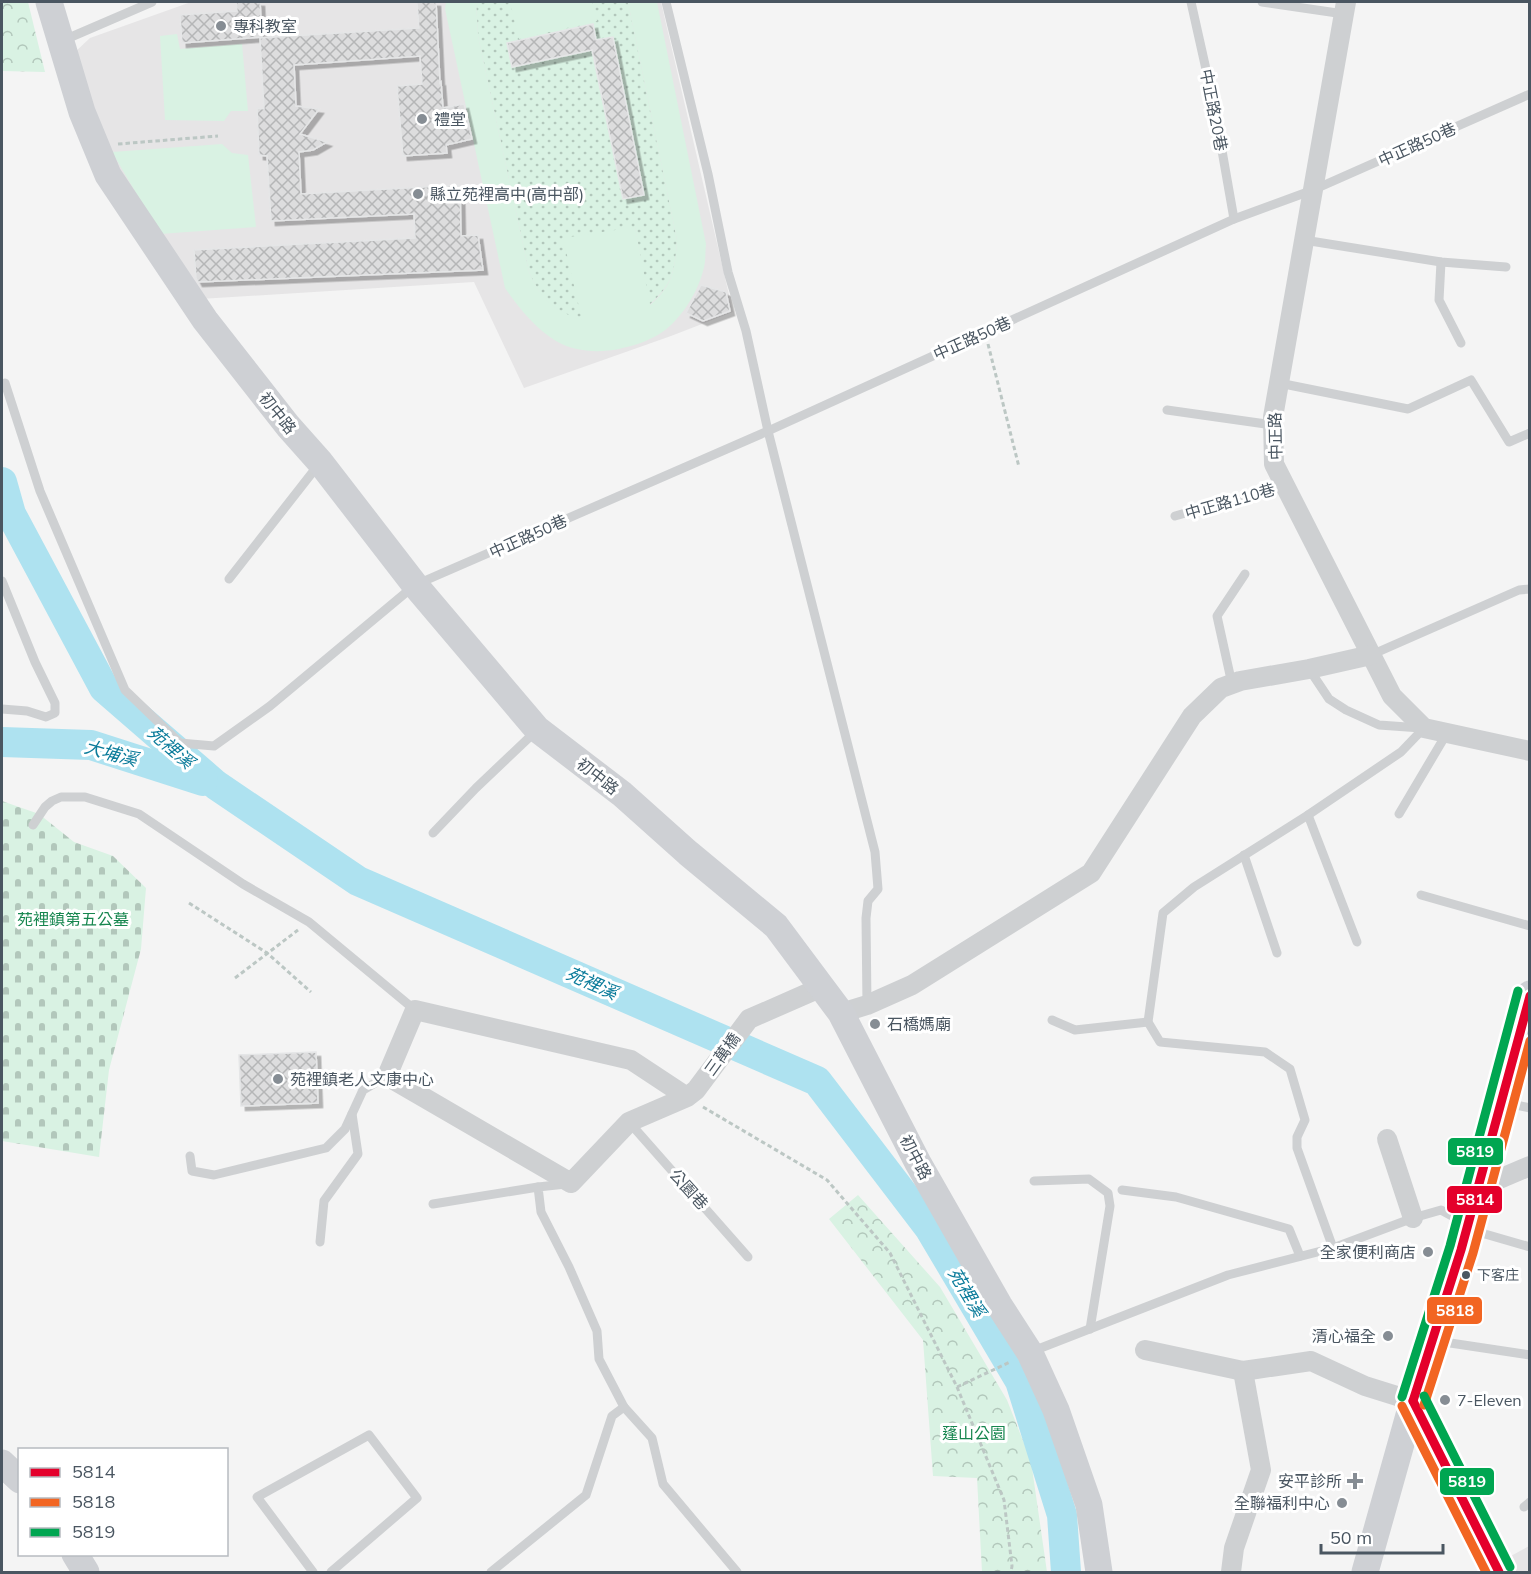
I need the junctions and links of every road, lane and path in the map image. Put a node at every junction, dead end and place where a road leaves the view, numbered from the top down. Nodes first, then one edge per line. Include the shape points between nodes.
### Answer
1 (49, 2) edge
2 (152, 2) edge
3 (666, 2) edge
4 (1191, 2) edge
5 (1262, 2) edge
6 (1345, 8) edge
7 (62, 41) junction
8 (1530, 94) edge
9 (218, 136) dead end
10 (95, 145) junction
11 (1313, 190) junction
12 (1234, 219) junction
13 (1304, 240) junction
14 (1441, 262) junction
15 (1506, 267) dead end
16 (985, 332) junction
17 (1461, 343) dead end
18 (5, 383) dead end
19 (1279, 383) junction
20 (1167, 410) dead end
21 (1273, 425) junction
22 (768, 431) junction
23 (1530, 433) edge
24 (320, 462) junction
25 (1019, 467) dead end
26 (1284, 485) junction
27 (1175, 516) dead end
28 (1245, 574) dead end
29 (229, 579) dead end
30 (2, 581) edge
31 (415, 585) junction
32 (1530, 589) edge
33 (1371, 655) junction
34 (1309, 669) junction
35 (1232, 684) junction
36 (2, 709) edge
37 (1424, 728) junction
38 (537, 729) junction
39 (1448, 733) junction
40 (1530, 751) edge
41 (1399, 814) dead end
42 (1308, 815) junction
43 (33, 825) dead end
44 (433, 833) dead end
45 (1244, 855) junction
46 (1421, 895) dead end
47 (189, 903) dead end
48 (309, 922) junction
49 (1530, 926) edge
50 (1357, 942) dead end
51 (1277, 953) dead end
52 (267, 954) junction
53 (235, 978) dead end
54 (822, 987) junction
55 (311, 992) dead end
56 (1530, 994) edge
57 (867, 1005) junction
58 (415, 1010) junction
59 (841, 1013) junction
60 (1052, 1020) dead end
61 (1148, 1022) junction
62 (387, 1076) junction
63 (691, 1094) junction
64 (1499, 1102) junction
65 (1530, 1108) edge
66 (352, 1114) junction
67 (629, 1122) junction
68 (1387, 1139) dead end
69 (190, 1156) dead end
70 (1530, 1166) edge
71 (1034, 1181) dead end
72 (571, 1183) junction
73 (538, 1187) junction
74 (1479, 1188) junction
75 (1122, 1190) dead end
76 (433, 1204) dead end
77 (1413, 1218) junction
78 (1467, 1225) junction
79 (320, 1242) dead end
80 (1530, 1247) edge
81 (1333, 1248) junction
82 (1300, 1256) junction
83 (748, 1257) dead end
84 (1090, 1329) junction
85 (1435, 1341) junction
86 (1144, 1350) dead end
87 (1030, 1353) junction
88 (1530, 1355) edge
89 (1243, 1371) junction
90 (957, 1387) junction
91 (1413, 1401) junction
92 (624, 1407) junction
93 (2, 1463) edge
94 (18, 1478) edge
95 (76, 1556) edge
96 (86, 1572) edge
97 (313, 1572) edge
98 (331, 1572) edge
99 (491, 1572) edge
100 (737, 1572) edge
101 (1011, 1572) edge
102 (1099, 1572) edge
103 (1231, 1572) edge
104 (1365, 1572) edge
105 (1499, 1572) edge

1 - 7 street, 初中路
2 - 7 lane
3 - 22 lane
4 - 12 lane, 中正路20巷
5 - 6 lane
6 - 11 street, 中正路
7 - 10 street, 初中路
8 - 11 lane, 中正路50巷
9 - 10 path
10 - 24 street, 初中路 via 108,175 204,320
11 - 12 lane, 中正路50巷
11 - 13 street, 中正路
12 - 16 lane, 中正路50巷
13 - 14 lane
13 - 19 street, 中正路
14 - 15 lane
14 - 17 lane via 1439,300
16 - 22 lane, 中正路50巷
16 - 25 path
18 - 31 lane, 中正路50巷 via 40,491 125,690 180,743 214,746 270,706
19 - 21 street, 中正路
19 - 23 lane via 1408,410 1471,380 1509,442
20 - 21 lane
21 - 26 street, 中正路 via 1274,464
22 - 31 lane, 中正路50巷
22 - 57 lane via 875,852 878,889 868,902 866,918
24 - 29 lane
24 - 31 street, 初中路
26 - 27 lane, 中正路110巷
26 - 33 street, 中正路
28 - 35 lane via 1217,616
30 - 36 lane via 56,713 46,717
31 - 38 street, 初中路
32 - 33 lane
33 - 34 street
33 - 37 street, 中正路 via 1392,696
34 - 35 street
34 - 37 lane via 1329,699 1346,710 1379,726
35 - 57 street via 1221,688 1192,716 1091,873 912,985
37 - 39 street
37 - 42 lane via 1401,752
38 - 44 lane
38 - 54 street, 初中路 via 622,794 776,926
39 - 40 street
39 - 41 lane
42 - 45 lane
42 - 50 lane
43 - 48 lane via 45,807 61,797 85,797 139,814 243,884
45 - 51 lane
45 - 61 lane via 1194,887 1163,913
46 - 49 lane
47 - 52 path
48 - 52 path
48 - 58 lane
52 - 53 path
52 - 55 path
54 - 59 street, 初中路
54 - 63 street, 三萬橋 via 749,1019
56 - 64 street
57 - 59 street
58 - 62 street
58 - 63 street via 631,1060
59 - 87 street, 初中路 via 918,1163
60 - 61 lane via 1075,1030
61 - 81 lane via 1160,1042 1265,1052 1290,1069 1305,1119 1297,1148
62 - 66 lane via 363,1090
62 - 72 street
63 - 67 street
63 - 90 path via 827,1180 890,1253
64 - 65 lane
64 - 74 street
66 - 69 lane via 326,1148 214,1175 192,1171
66 - 79 lane via 358,1154 324,1201
67 - 72 street
67 - 83 lane, 公園巷
68 - 77 street
70 - 74 street
71 - 84 lane via 1089,1179 1108,1193 1110,1206
72 - 73 lane
73 - 76 lane
73 - 92 lane via 541,1212 597,1331 598,1359
74 - 78 street
75 - 82 lane via 1176,1197 1289,1229
77 - 78 lane via 1441,1210
77 - 81 lane
78 - 80 lane
78 - 85 street
81 - 82 lane
82 - 84 lane via 1228,1275
84 - 87 lane
85 - 88 lane
85 - 91 street
86 - 89 street
87 - 90 path
87 - 102 street, 初中路 via 1056,1410 1089,1505
89 - 91 street via 1311,1361 1365,1386
89 - 103 street via 1261,1470 1234,1548
90 - 101 path via 1004,1500
91 - 104 street
91 - 105 street
92 - 99 lane via 612,1416 586,1495
92 - 100 lane via 652,1438 663,1484
93 - 94 street
95 - 96 street
97 - 98 lane via 257,1497 369,1435 417,1498

